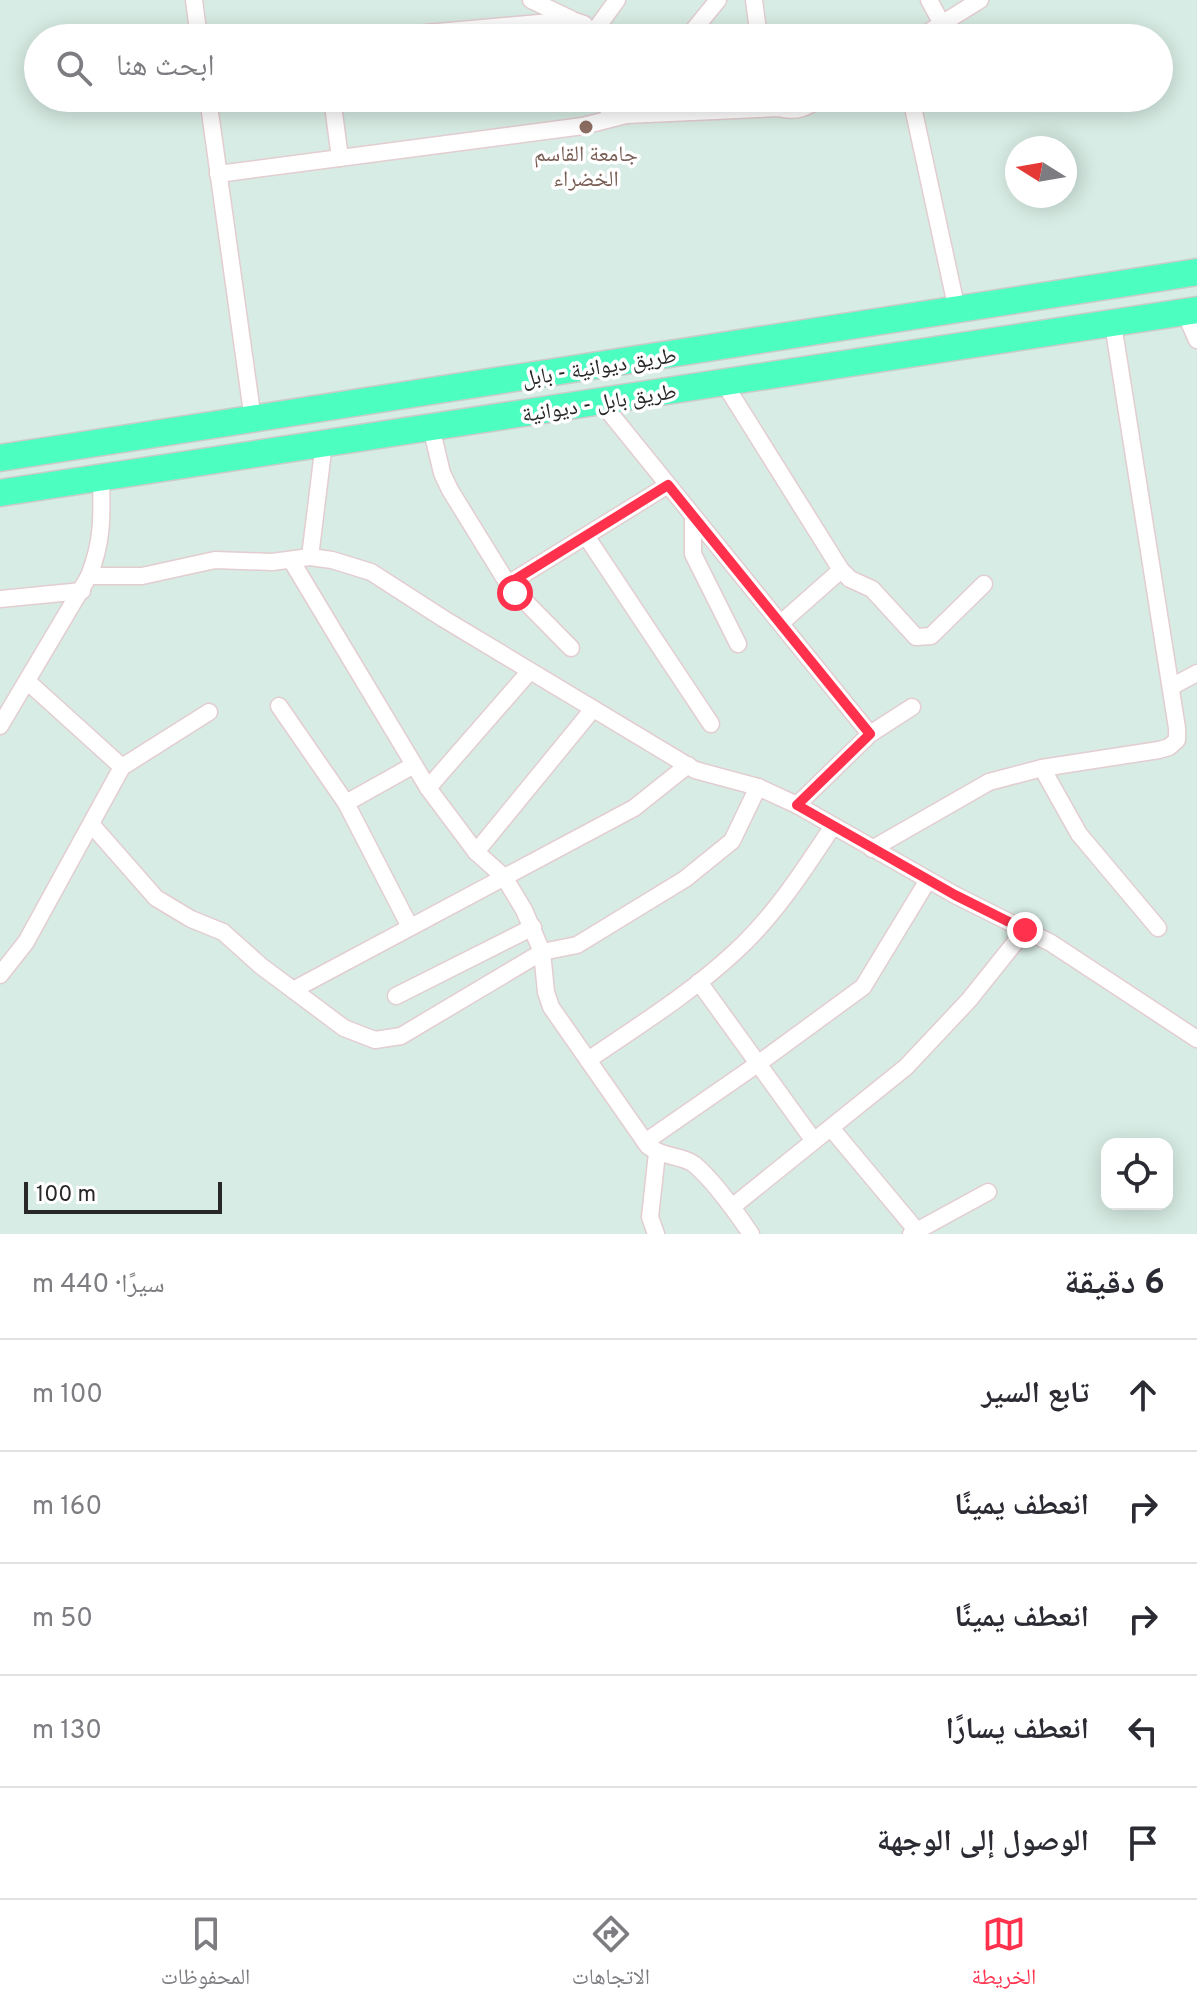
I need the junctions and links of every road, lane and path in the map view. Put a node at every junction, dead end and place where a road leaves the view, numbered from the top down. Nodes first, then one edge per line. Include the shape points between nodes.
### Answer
1 (194, 0) edge
2 (617, 0) edge
3 (718, 0) edge
4 (754, 0) edge
5 (929, 0) edge
6 (980, 0) edge
7 (538, 1) edge
8 (572, 20) junction
9 (197, 24) edge
10 (527, 24) edge
11 (584, 24) edge
12 (602, 24) edge
13 (698, 24) edge
14 (757, 24) edge
15 (942, 24) joint
16 (210, 112) edge
17 (334, 112) edge
18 (615, 112) edge
19 (623, 112) edge
20 (667, 112) edge
21 (914, 112) edge
22 (618, 116) junction
23 (340, 158) junction
24 (218, 174) junction
25 (1197, 272) edge
26 (957, 310) junction
27 (1191, 312) edge
28 (875, 323) junction
29 (1113, 324) junction
30 (834, 329) junction
31 (1197, 340) edge
32 (879, 359) junction
33 (836, 366) junction
34 (724, 383) junction
35 (601, 402) junction
36 (251, 420) junction
37 (431, 427) junction
38 (324, 443) junction
39 (256, 454) junction
40 (0, 458) edge
41 (101, 477) junction
42 (668, 485) junction
43 (0, 493) edge
44 (693, 516) junction
45 (586, 536) junction
46 (310, 557) junction
47 (291, 560) junction
48 (841, 570) junction
49 (86, 583) junction
50 (508, 584) junction
51 (984, 584) dead end
52 (0, 599) edge
53 (781, 623) junction
54 (738, 644) dead end
55 (571, 648) dead end
56 (530, 671) junction
57 (1197, 673) edge
58 (27, 681) junction
59 (1171, 687) junction
60 (279, 706) dead end
61 (912, 707) dead end
62 (593, 709) junction
63 (209, 712) dead end
64 (711, 724) dead end
65 (0, 725) edge
66 (870, 734) junction
67 (414, 765) junction
68 (688, 765) junction
69 (122, 767) junction
70 (1042, 768) junction
71 (758, 787) junction
72 (428, 788) junction
73 (346, 803) junction
74 (797, 805) junction
75 (91, 824) junction
76 (833, 826) junction
77 (872, 849) junction
78 (476, 852) junction
79 (504, 877) junction
80 (928, 880) junction
81 (410, 927) junction
82 (533, 927) junction
83 (1158, 928) dead end
84 (1025, 930) junction
85 (542, 952) junction
86 (0, 975) edge
87 (699, 982) junction
88 (293, 990) junction
89 (396, 996) dead end
90 (1197, 1039) edge
91 (588, 1060) junction
92 (759, 1063) junction
93 (831, 1128) junction
94 (814, 1141) junction
95 (651, 1147) junction
96 (988, 1192) dead end
97 (732, 1207) junction
98 (914, 1232) edge
99 (656, 1234) edge
100 (751, 1234) edge

1 - 9 street
2 - 12 street
3 - 13 street
4 - 14 street
5 - 15 street
6 - 15 street
7 - 8 street
8 - 10 street
8 - 11 street
16 - 24 street
17 - 23 street
18 - 22 street
19 - 22 street
20 - 22 street
21 - 26 street
22 - 23 street via 583,126
23 - 24 street
24 - 36 street
25 - 26 highway, طريق ديوانية - بابل
26 - 28 highway, طريق ديوانية - بابل
27 - 29 highway, طريق بابل - ديوانية
27 - 31 street
28 - 30 highway, طريق ديوانية - بابل
28 - 32 highway via 865,343
29 - 32 highway, طريق بابل - ديوانية
29 - 59 street
30 - 33 highway via 847,347
30 - 36 highway, طريق ديوانية - بابل
32 - 33 highway, طريق بابل - ديوانية
33 - 34 highway, طريق بابل - ديوانية
34 - 35 highway, طريق بابل - ديوانية
34 - 48 street
35 - 37 highway, طريق بابل - ديوانية
35 - 42 street
36 - 39 highway via 247,447
36 - 40 highway, طريق ديوانية - بابل
37 - 38 highway, طريق بابل - ديوانية
37 - 50 street via 450,490
38 - 39 highway, طريق بابل - ديوانية
38 - 46 street
39 - 41 highway, طريق بابل - ديوانية
41 - 43 highway, طريق بابل - ديوانية
41 - 49 street via 99,552
42 - 44 street
42 - 45 street
44 - 53 street
44 - 54 street via 693,554
45 - 50 street
45 - 64 street
46 - 47 street
46 - 56 street via 371,572
47 - 49 street via 215,560
47 - 67 street
48 - 51 street via 872,589 916,637 924,638
48 - 53 street
49 - 52 street
49 - 58 street
50 - 55 street
53 - 66 street
56 - 62 street
56 - 72 street
57 - 59 street
58 - 65 street
58 - 69 street
59 - 70 street via 1177,740 1169,747
60 - 73 street
61 - 66 street
62 - 68 street
62 - 78 street
63 - 69 street
66 - 74 street
67 - 72 street
67 - 73 street
68 - 71 street
68 - 79 street via 634,808
69 - 75 street
70 - 77 street via 989,782
70 - 83 street via 1079,834
71 - 74 street
71 - 85 street via 732,841 685,879 577,945
72 - 78 street
73 - 81 street
74 - 76 street
75 - 86 street via 26,942
75 - 88 street via 156,898 223,932
76 - 77 street
76 - 87 street via 788,893 737,950
77 - 80 street
78 - 79 street
79 - 81 street
79 - 82 street
80 - 84 street
80 - 92 street via 863,987
81 - 88 street
82 - 85 street
82 - 89 street
84 - 90 street
84 - 93 street via 906,1067
85 - 88 street via 401,1036 375,1040 344,1028
85 - 91 street via 551,1007
87 - 91 street
87 - 92 street
91 - 95 street
92 - 94 street
92 - 95 street
93 - 94 street
93 - 98 street
94 - 97 street
95 - 97 street via 694,1164
95 - 99 street via 650,1217
96 - 98 street
97 - 100 street

